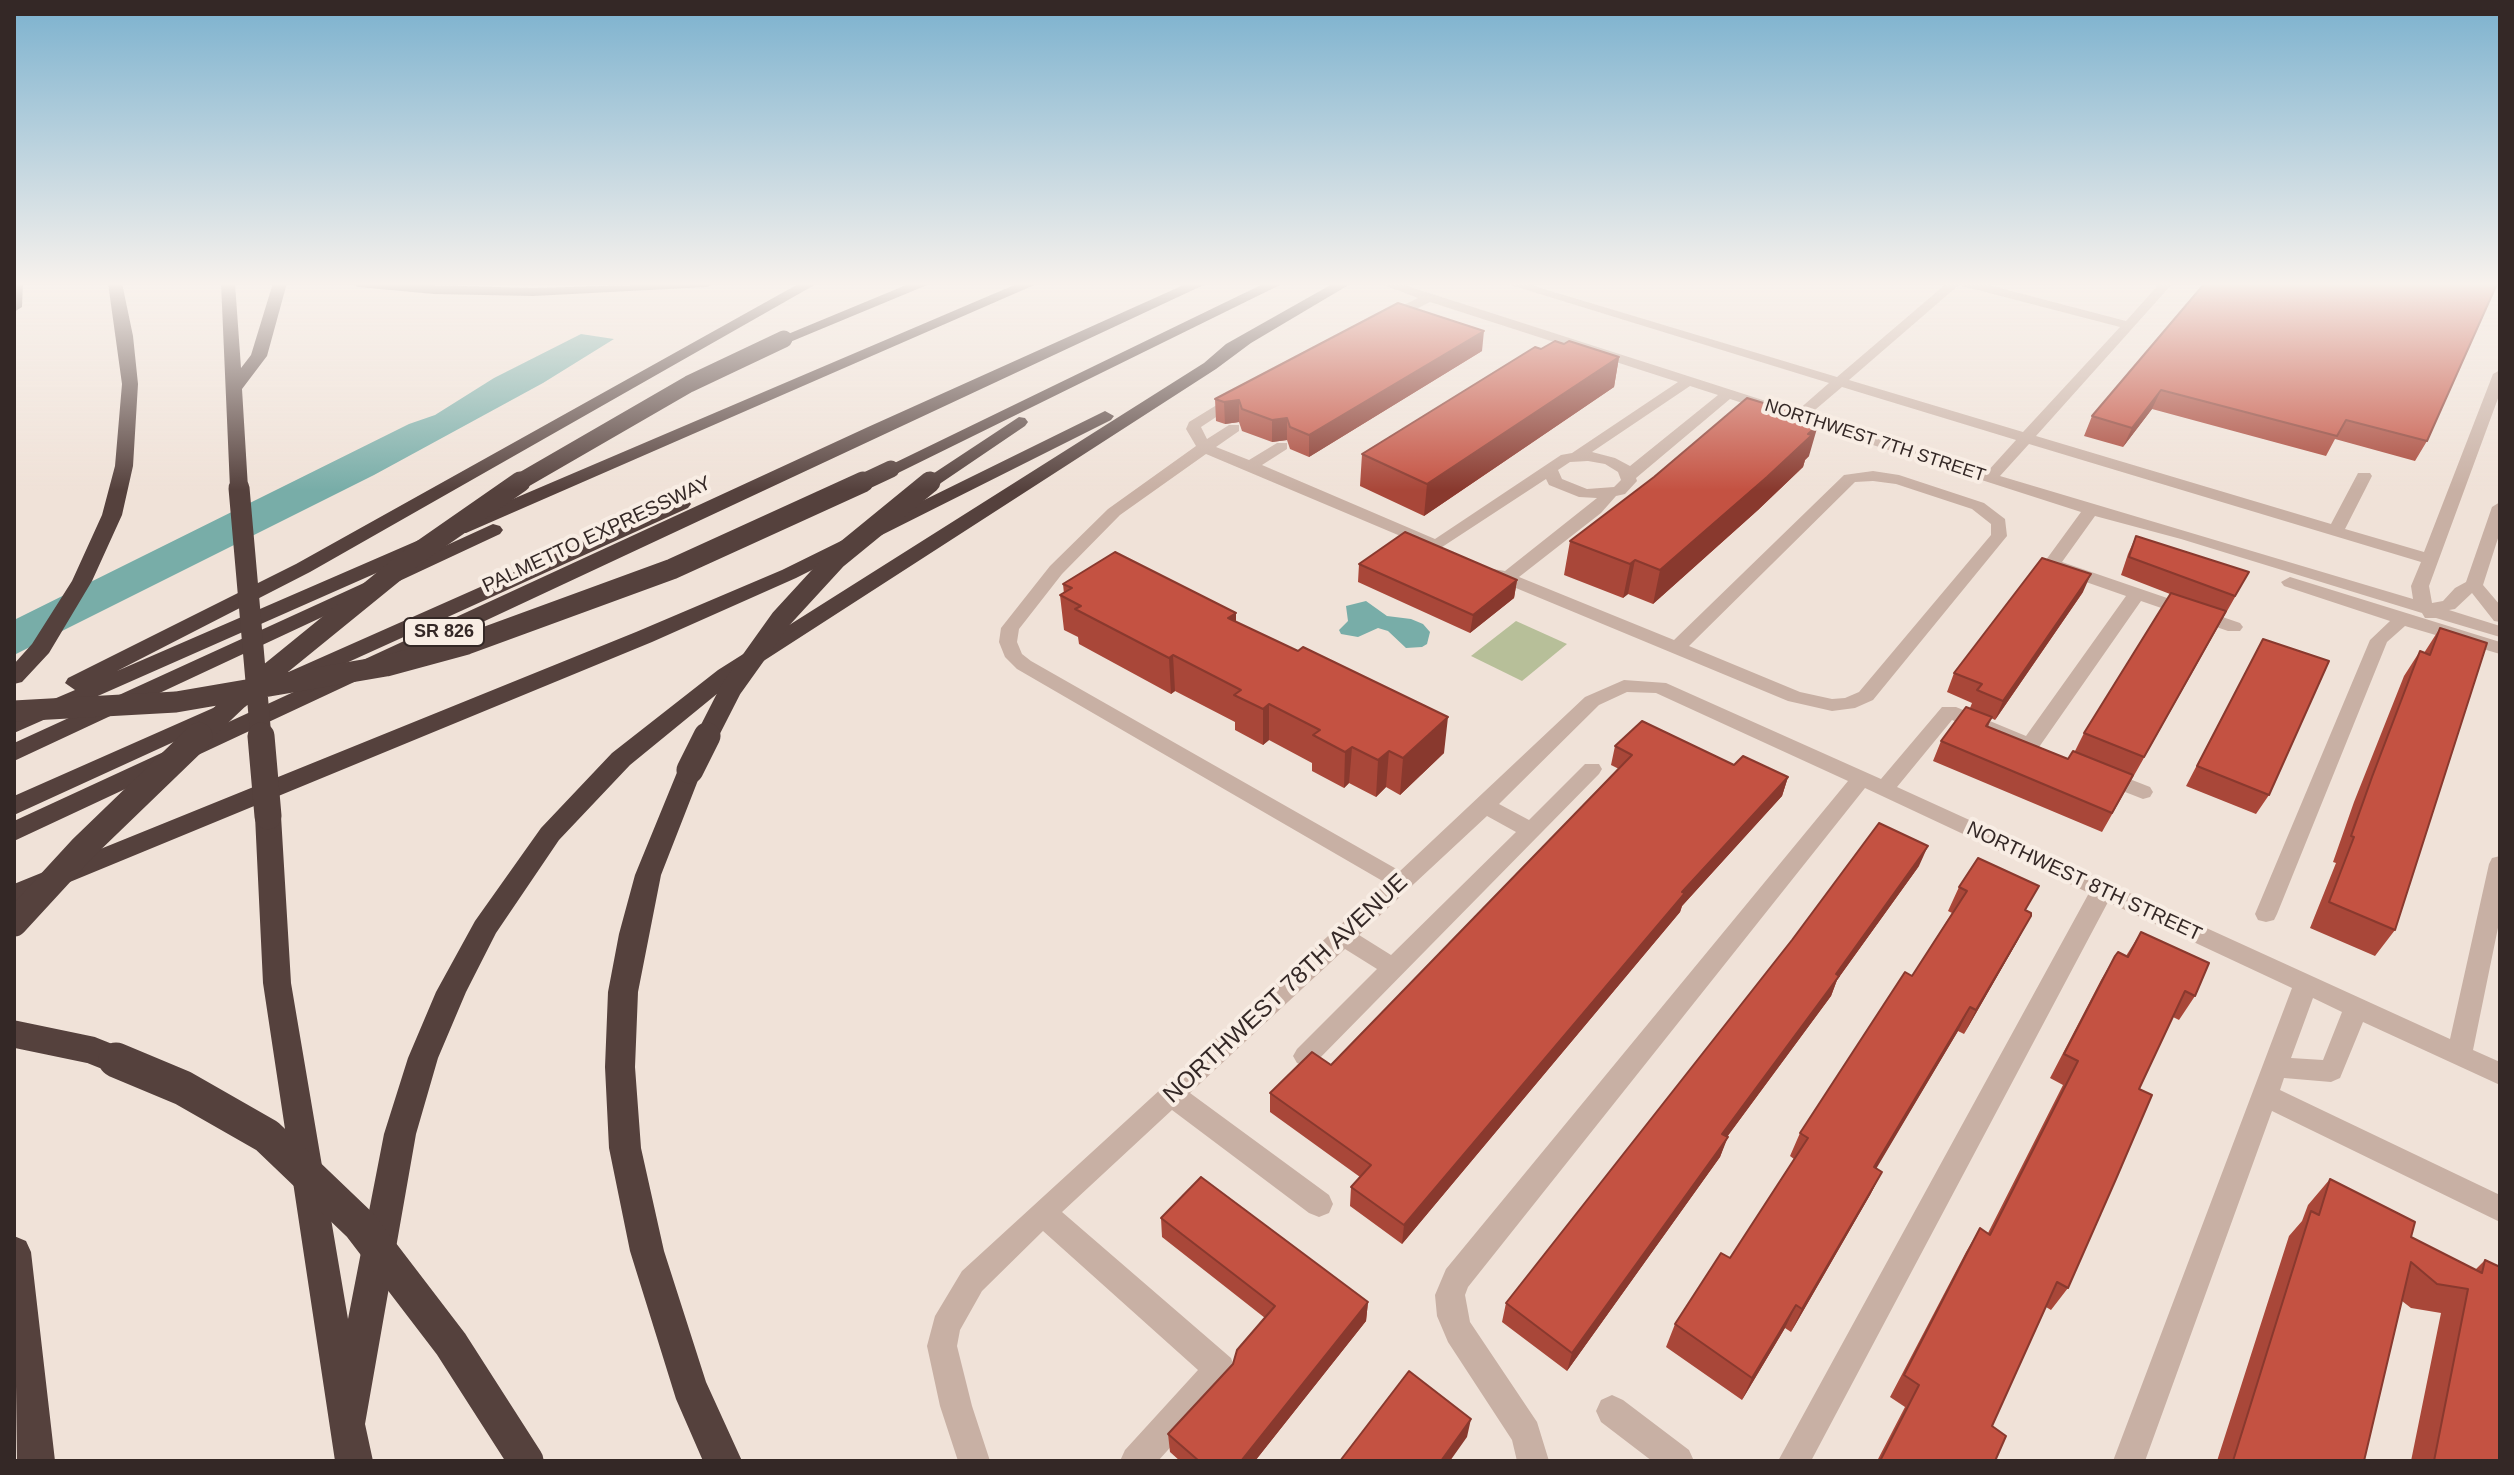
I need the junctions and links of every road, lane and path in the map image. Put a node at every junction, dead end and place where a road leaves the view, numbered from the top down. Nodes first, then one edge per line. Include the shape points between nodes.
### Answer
1 (125, 352) edge
2 (233, 352) edge
3 (260, 352) edge
4 (688, 352) edge
5 (757, 352) edge
6 (872, 352) edge
7 (1049, 352) edge
8 (1135, 352) edge
9 (1156, 352) edge
10 (1224, 352) edge
11 (1229, 352) edge
12 (1598, 352) edge
13 (1739, 352) edge
14 (1875, 352) edge
15 (2104, 352) edge
16 (2500, 374) edge
17 (1688, 381) junction
18 (1840, 382) junction
19 (235, 387) junction
20 (1257, 388) edge
21 (1727, 394) junction
22 (2493, 414) edge
23 (1798, 417) junction
24 (1234, 428) edge
25 (874, 431) junction
26 (2028, 438) junction
27 (1282, 446) edge
28 (1205, 448) junction
29 (1577, 456) junction
30 (1251, 465) junction
31 (1550, 470) junction
32 (1628, 476) junction
33 (2364, 476) dead end
34 (1990, 478) junction
35 (554, 488) junction
36 (1609, 494) junction
37 (2091, 510) junction
38 (2499, 514) edge
39 (2336, 530) junction
40 (2429, 559) junction
41 (1479, 565) edge
42 (1507, 578) junction
43 (2474, 585) junction
44 (2137, 593) junction
45 (2426, 609) junction
46 (2500, 617) edge
47 (2402, 620) junction
48 (2234, 627) dead end
49 (2494, 641) edge
50 (1677, 648) junction
51 (14, 677) edge
52 (1668, 690) joint
53 (14, 711) edge
54 (14, 718) edge
55 (14, 725) edge
56 (14, 753) edge
57 (2087, 768) edge
58 (1592, 769) dead end
59 (1872, 784) junction
60 (2143, 792) dead end
61 (14, 806) edge
62 (1485, 806) junction
63 (1531, 830) junction
64 (14, 832) edge
65 (2500, 864) edge
66 (1402, 882) junction
67 (2102, 891) junction
68 (14, 895) edge
69 (2266, 914) dead end
70 (14, 923) edge
71 (1344, 937) junction
72 (1393, 968) junction
73 (2306, 984) junction
74 (2356, 1008) junction
75 (14, 1034) edge
76 (2459, 1055) junction
77 (1306, 1056) edge
78 (2275, 1067) junction
79 (2500, 1074) edge
80 (1171, 1094) junction
81 (2264, 1095) junction
82 (1319, 1204) dead end
83 (2500, 1209) edge
84 (1043, 1213) junction
85 (14, 1252) edge
86 (1612, 1411) dead end
87 (346, 1424) junction
88 (36, 1461) edge
89 (354, 1461) edge
90 (526, 1461) edge
91 (723, 1461) edge
92 (974, 1461) edge
93 (1136, 1461) edge
94 (1533, 1461) edge
95 (1678, 1461) edge
96 (1794, 1461) edge
97 (2129, 1461) edge

1 - 51 highway via 130,384 124,466 112,515 82,581 41,648
2 - 19 highway
3 - 19 highway
4 - 54 highway via 303,568
5 - 70 highway, bridge via 582,443 404,563 219,716
6 - 35 highway
7 - 25 highway, PALMETTO EXPRESSWAY / SR 826
8 - 53 highway, bridge via 672,569 467,644 386,666 176,702
9 - 91 highway, bridge via 1023,420 931,481 837,558 781,619 731,689 690,770 648,875 623,992 625,1148 647,1251 689,1386
10 - 68 highway via 1021,461 789,574
11 - 87 highway via 726,675 621,759 550,834 485,928 423,1058 400,1134
12 - 17 street, NORTHWEST 7TH STREET
13 - 18 street
14 - 18 street
15 - 26 street
16 - 22 street
17 - 21 street, NORTHWEST 7TH STREET
17 - 29 street
18 - 23 street
18 - 26 street
19 - 87 highway, bridge via 277,983
20 - 28 street via 1194,425
21 - 23 street, NORTHWEST 7TH STREET
21 - 32 street
22 - 40 street
23 - 34 street, NORTHWEST 7TH STREET
24 - 28 street
25 - 61 highway via 675,506
25 - 64 highway, PALMETTO EXPRESSWAY / SR 826
26 - 34 street
26 - 39 street
27 - 30 street
28 - 30 street
28 - 66 street via 1133,496 1070,554 1010,628 1014,657
29 - 31 street via 1558,461
29 - 32 street via 1610,461
30 - 31 street via 1443,549
31 - 36 street via 1555,482 1573,492
32 - 36 street via 1625,487
33 - 39 street
34 - 37 street, NORTHWEST 7TH STREET
35 - 55 highway
35 - 56 highway via 482,537
36 - 42 street
37 - 44 street via 2052,564
37 - 45 street, NORTHWEST 7TH STREET
37 - 47 street, NORTHWEST 7TH STREET
38 - 43 street
39 - 40 street
40 - 45 street via 2420,586
41 - 42 street
42 - 50 street
43 - 45 street via 2449,605
43 - 46 street
44 - 48 street
44 - 59 street via 2037,748 1949,711
45 - 49 street, NORTHWEST 7TH STREET via 2448,627
47 - 49 street, NORTHWEST 7TH STREET
47 - 69 street via 2379,640
50 - 50 street via 1850,478 1899,480 1978,506 1999,522 1999,536 1860,701 1814,703
52 - 59 street, NORTHWEST 8TH STREET
52 - 62 street, NORTHWEST 78TH AVENUE via 1634,685 1600,695
57 - 60 street
58 - 63 street
59 - 67 street, NORTHWEST 8TH STREET
59 - 94 street via 1456,1279 1450,1295 1452,1316 1526,1433
62 - 63 street
62 - 66 street, NORTHWEST 78TH AVENUE
63 - 72 street
65 - 76 street
66 - 71 street, NORTHWEST 78TH AVENUE
67 - 73 street, NORTHWEST 8TH STREET
67 - 96 street
71 - 72 street
71 - 80 street, NORTHWEST 78TH AVENUE
72 - 77 street
73 - 74 street, NORTHWEST 8TH STREET
73 - 78 street
74 - 76 street, NORTHWEST 8TH STREET
74 - 78 street via 2331,1071
75 - 90 highway, bridge via 91,1050 183,1088 267,1136 360,1225 451,1344
76 - 79 street, NORTHWEST 8TH STREET
78 - 81 street
80 - 82 street
80 - 84 street, NORTHWEST 78TH AVENUE
81 - 83 street
81 - 97 street
84 - 92 street, NORTHWEST 78TH AVENUE via 972,1281 946,1326 942,1346
84 - 93 street via 1220,1369
85 - 88 highway
86 - 95 street
87 - 89 highway

